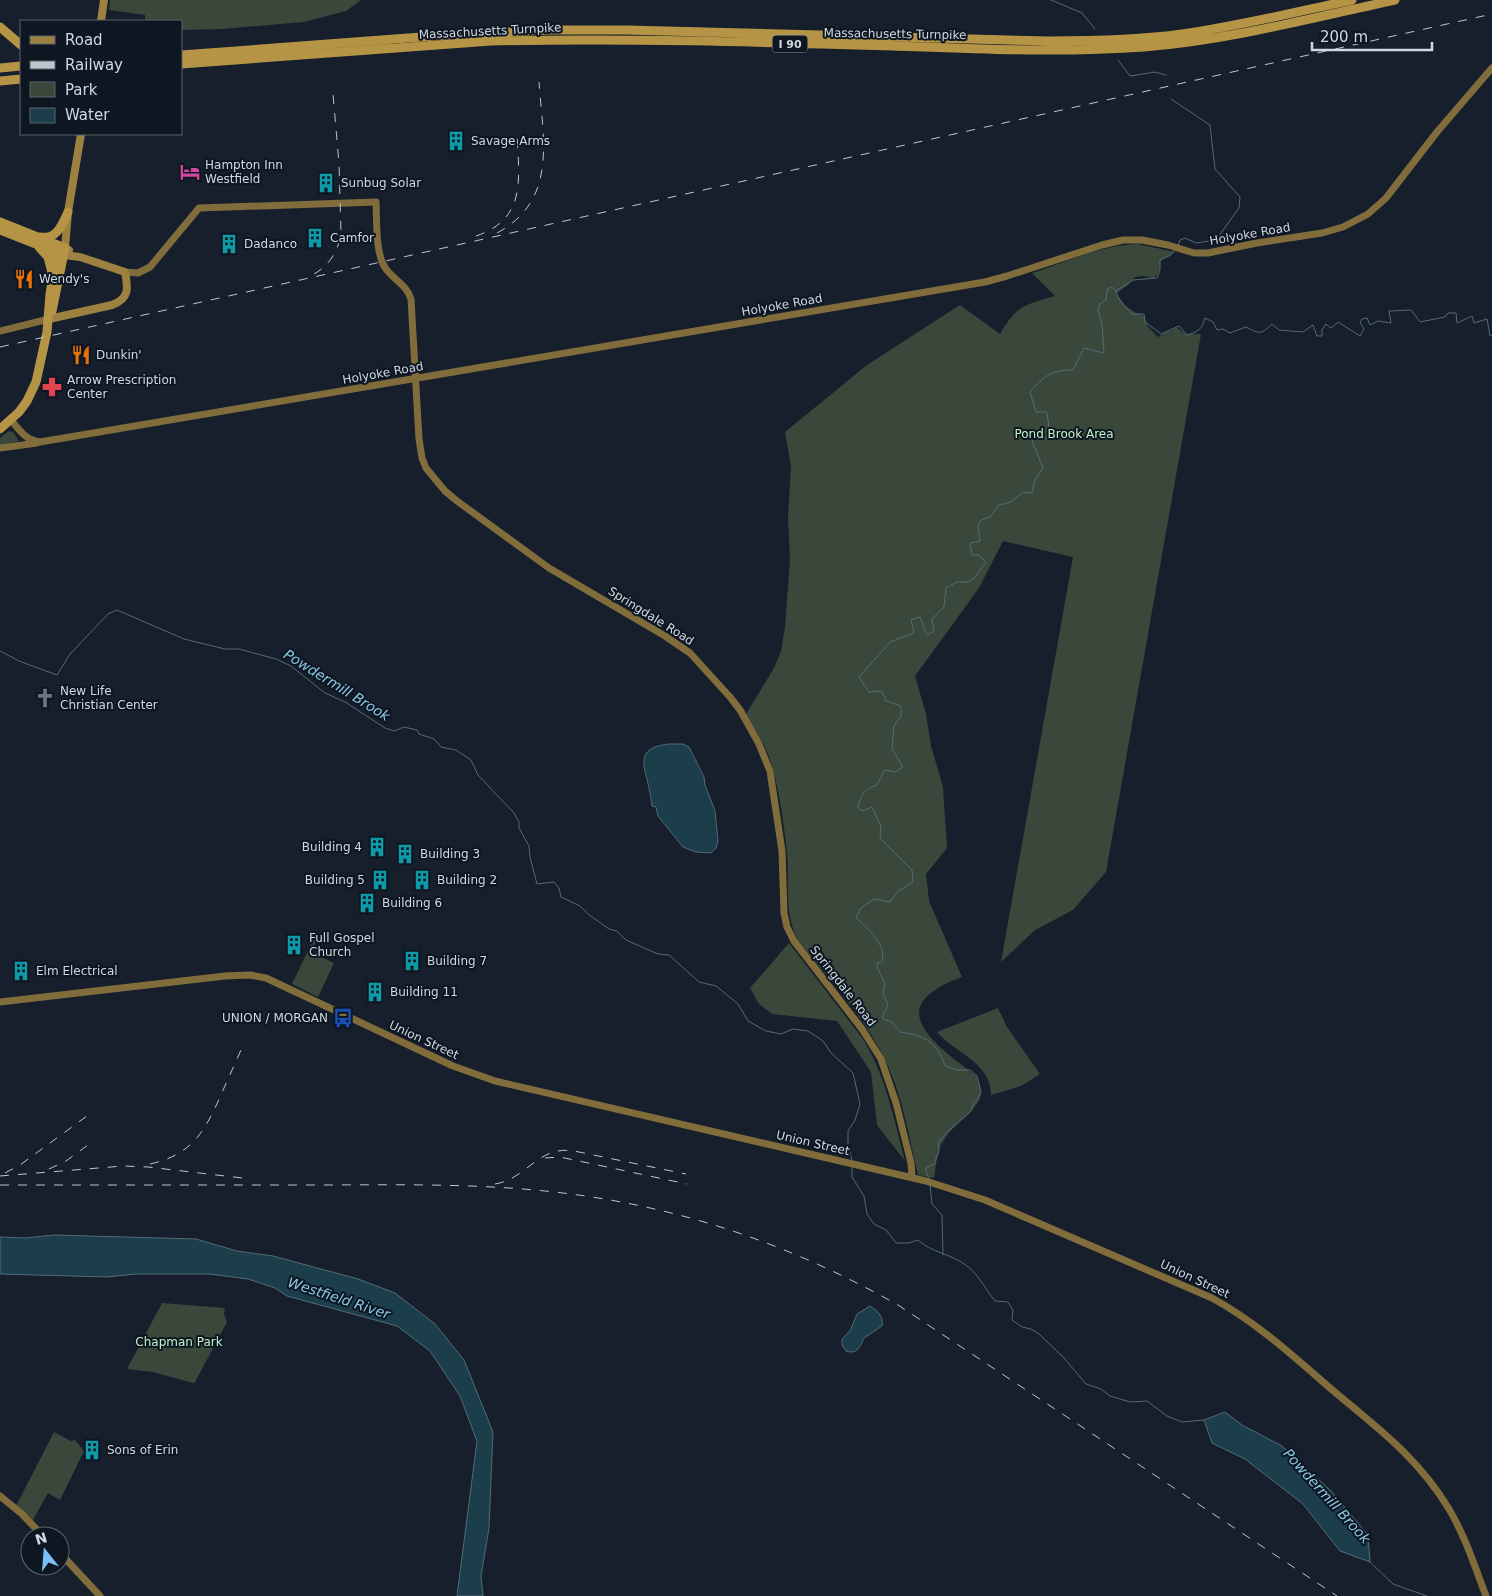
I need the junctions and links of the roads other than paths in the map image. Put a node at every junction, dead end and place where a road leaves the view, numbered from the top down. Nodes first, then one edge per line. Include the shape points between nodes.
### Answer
1 (104, 0) edge
2 (1352, 0) edge
3 (1395, 0) edge
4 (101, 20) edge
5 (0, 27) edge
6 (20, 44) edge
7 (184, 54) edge
8 (182, 64) edge
9 (20, 66) edge
10 (0, 68) edge
11 (1492, 68) edge
12 (0, 77) edge
13 (20, 77) edge
14 (20, 77) edge
15 (0, 82) edge
16 (81, 135) edge
17 (68, 212) junction
18 (0, 222) edge
19 (0, 230) edge
20 (32, 238) junction
21 (61, 250) junction
22 (129, 273) junction
23 (53, 278) junction
24 (48, 319) junction
25 (0, 332) edge
26 (416, 379) junction
27 (11, 420) junction
28 (0, 429) edge
29 (40, 442) junction
30 (0, 448) edge
31 (0, 1002) edge
32 (912, 1178) junction
33 (0, 1496) edge
34 (32, 1526) edge
35 (70, 1564) edge
36 (100, 1596) edge
37 (1486, 1596) edge

1 - 4 main road
2 - 7 highway, Massachusetts Turnpike / I 90 via 1212,29 1108,40 564,30 475,33
3 - 8 highway, Massachusetts Turnpike / I 90 via 1217,38 1122,48 1041,50 542,40
5 - 6 highway
9 - 10 highway
11 - 26 street, Holyoke Road via 1386,198 1368,214 1329,232 1208,253 1194,253 1142,240 1123,240 985,282
12 - 13 highway
14 - 15 highway
16 - 17 main road
17 - 20 highway via 55,234 47,238
17 - 21 main road
18 - 20 highway
19 - 20 highway
20 - 21 highway
20 - 23 highway via 46,255
21 - 22 main road
21 - 23 highway
21 - 24 highway via 54,307
22 - 24 main road via 125,297 121,301
22 - 26 street, Springdale Road via 150,267 199,208 376,202 382,262 404,286 411,299
23 - 24 highway
24 - 25 street
24 - 27 highway via 36,382 27,401
26 - 29 street, Holyoke Road
26 - 32 street, Springdale Road via 422,458 445,491 549,568 690,653 744,716 765,754 770,771 782,851 783,908 787,926 794,941 862,1029 881,1059 896,1103
27 - 28 highway
27 - 29 street via 25,436
29 - 30 street, Holyoke Road
31 - 32 street, Union Street via 225,976 266,978 453,1066 495,1081
32 - 37 street, Union Street via 985,1200 1231,1308 1387,1435 1420,1468 1461,1532
33 - 34 street
35 - 36 street

